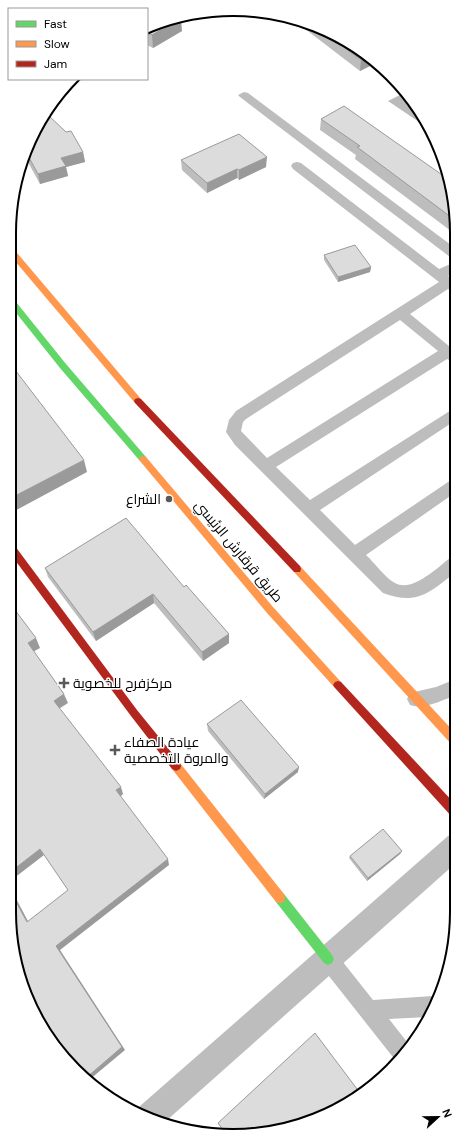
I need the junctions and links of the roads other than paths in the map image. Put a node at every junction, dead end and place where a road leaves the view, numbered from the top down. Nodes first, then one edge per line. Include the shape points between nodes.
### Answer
1 (244, 95) dead end
2 (297, 166) dead end
3 (450, 250) edge
4 (16, 257) edge
5 (447, 282) edge
6 (16, 308) edge
7 (400, 313) junction
8 (450, 354) edge
9 (450, 356) edge
10 (450, 416) edge
11 (266, 466) junction
12 (450, 488) edge
13 (309, 510) junction
14 (16, 554) edge
15 (354, 554) junction
16 (450, 567) edge
17 (450, 689) edge
18 (416, 699) junction
19 (450, 736) edge
20 (450, 806) edge
21 (450, 851) edge
22 (328, 959) junction
23 (429, 1006) edge
24 (369, 1010) junction
25 (400, 1050) edge
26 (153, 1113) edge

1 - 3 lane
2 - 5 lane
4 - 18 main road, طريق قرقارش الرئيسي via 142,406 294,565
5 - 7 lane
6 - 20 main road, طريق قرقارش الرئيسي via 270,610
7 - 8 lane
7 - 11 lane via 236,420 233,432 236,437
9 - 11 lane
10 - 13 lane
11 - 13 lane
12 - 15 lane
13 - 15 lane
14 - 22 main road via 134,713
15 - 16 lane via 389,588 402,593 417,591
17 - 18 lane
18 - 19 main road, طريق قرقارش الرئيسي
21 - 22 street
22 - 24 lane
22 - 26 street
23 - 24 lane
24 - 25 lane

